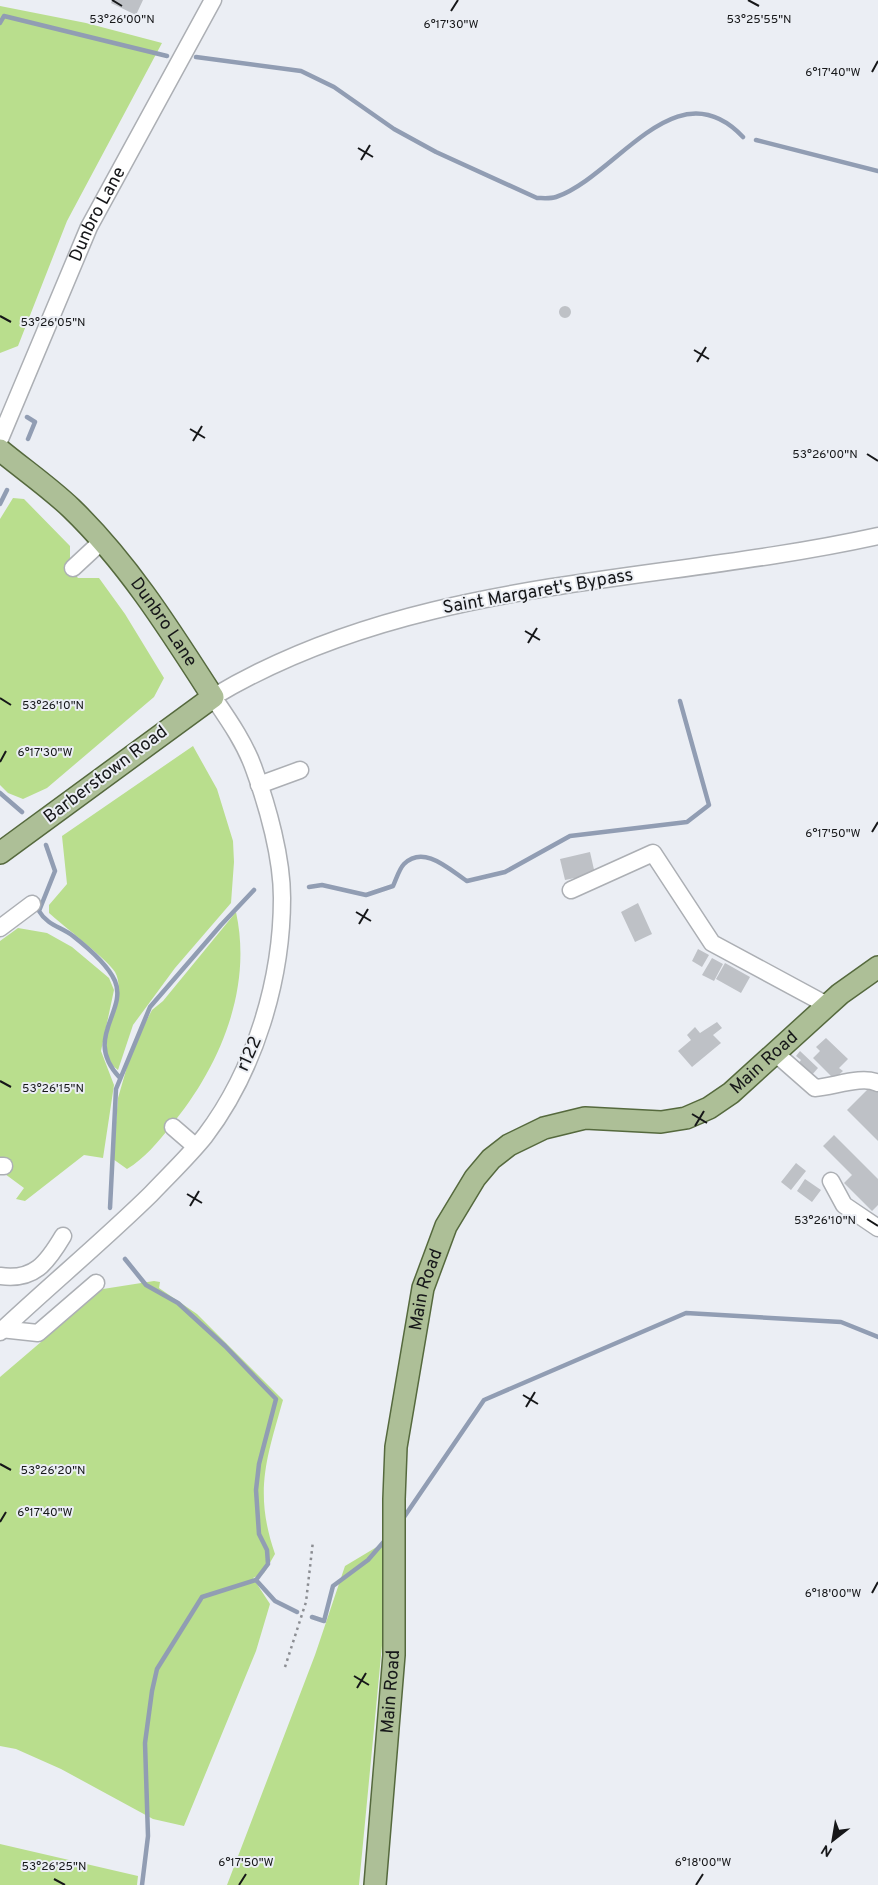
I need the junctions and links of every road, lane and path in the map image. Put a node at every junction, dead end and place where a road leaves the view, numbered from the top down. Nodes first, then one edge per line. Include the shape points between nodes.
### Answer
1 (213, 0) edge
2 (0, 439) edge
3 (0, 450) edge
4 (878, 536) edge
5 (101, 542) junction
6 (73, 568) dead end
7 (213, 697) junction
8 (300, 770) dead end
9 (259, 784) junction
10 (0, 853) edge
11 (571, 890) dead end
12 (32, 904) dead end
13 (0, 928) edge
14 (878, 967) edge
15 (827, 1006) junction
16 (774, 1052) junction
17 (878, 1083) edge
18 (172, 1127) dead end
19 (195, 1146) junction
20 (831, 1181) dead end
21 (878, 1228) edge
22 (63, 1236) dead end
23 (0, 1276) edge
24 (96, 1283) dead end
25 (0, 1330) edge
26 (314, 1541) dead end
27 (285, 1667) dead end
28 (374, 1885) edge

1 - 2 street, Dunbro Lane via 89,226
3 - 5 main road, Dunbro Lane via 71,508
4 - 7 street, Saint Margaret's Bypass via 741,561 512,593 450,606 352,632 307,649
5 - 6 street
5 - 7 main road, Dunbro Lane via 164,620
7 - 9 street, r122 via 235,730
7 - 10 main road, Barberstown Road
8 - 9 street
9 - 19 street, r122 via 276,843 281,888 278,957 262,1026 238,1082
11 - 15 street via 653,853 712,943
12 - 13 street
14 - 15 main road, Main Road
15 - 16 main road, Main Road
16 - 17 street via 815,1088 869,1079
16 - 28 main road, Main Road via 731,1094 686,1118 661,1122 585,1118 552,1126 509,1145 475,1178 446,1226 423,1288 396,1447 394,1656
18 - 19 street
19 - 25 street, r122 via 128,1216
20 - 21 street via 844,1205
22 - 23 street via 40,1268 24,1277
24 - 25 street via 38,1333
26 - 27 path via 306,1602

